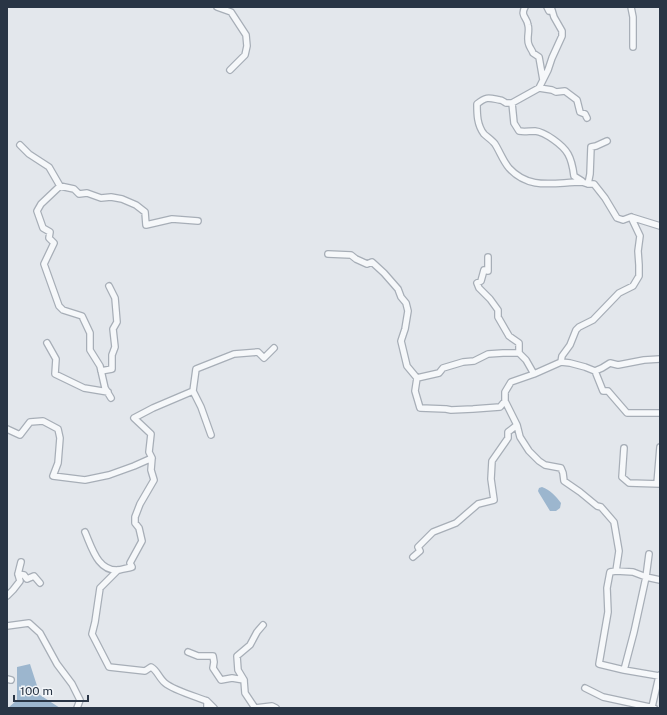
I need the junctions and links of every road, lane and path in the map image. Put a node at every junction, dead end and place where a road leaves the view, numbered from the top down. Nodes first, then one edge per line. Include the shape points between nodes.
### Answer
1 (217, 7) edge
2 (525, 7) edge
3 (631, 7) edge
4 (549, 8) edge
5 (633, 47) dead end
6 (230, 70) dead end
7 (543, 80) junction
8 (539, 88) junction
9 (512, 103) junction
10 (586, 118) dead end
11 (607, 141) dead end
12 (20, 145) dead end
13 (582, 182) junction
14 (588, 184) junction
15 (60, 186) junction
16 (631, 217) junction
17 (198, 221) dead end
18 (660, 226) edge
19 (328, 254) dead end
20 (488, 258) dead end
21 (109, 286) dead end
22 (47, 343) dead end
23 (274, 348) dead end
24 (519, 354) junction
25 (660, 359) edge
26 (561, 362) junction
27 (101, 371) junction
28 (595, 371) junction
29 (534, 374) junction
30 (417, 378) junction
31 (193, 391) junction
32 (108, 392) junction
33 (111, 398) dead end
34 (505, 401) junction
35 (660, 413) edge
36 (517, 425) junction
37 (7, 428) edge
38 (211, 435) dead end
39 (660, 447) edge
40 (624, 448) dead end
41 (152, 458) junction
42 (659, 484) edge
43 (86, 532) dead end
44 (649, 554) dead end
45 (413, 557) dead end
46 (21, 562) dead end
47 (118, 570) junction
48 (616, 572) junction
49 (18, 574) junction
50 (646, 577) junction
51 (660, 580) edge
52 (40, 583) dead end
53 (7, 596) edge
54 (263, 625) dead end
55 (7, 626) edge
56 (188, 652) dead end
57 (624, 670) junction
58 (659, 675) edge
59 (244, 680) junction
60 (585, 688) dead end
61 (207, 701) junction
62 (77, 708) edge
63 (207, 708) edge
64 (214, 708) edge
65 (276, 708) edge
66 (653, 708) edge

1 - 6 street via 231,12 246,35 245,55
2 - 7 street via 523,15 529,25 528,44 533,53 540,57
3 - 5 street
4 - 7 street via 562,31 562,36
7 - 8 street
8 - 9 street
8 - 10 street via 565,92 577,100 580,112 585,114
9 - 13 street via 514,123 519,131 534,131 554,140 568,154 574,176
9 - 13 street via 490,97 477,104 477,120 482,132 494,144 510,169 524,180 535,183
11 - 14 street via 591,146
12 - 15 street via 49,167
13 - 14 street
14 - 16 street via 594,184 617,218 623,220
15 - 17 street via 74,189 79,194 87,193 100,198 111,196 136,205 145,212 146,225 172,218
15 - 27 street via 37,211 44,228 50,232 49,238 54,243 44,264 59,306 63,310 82,316 90,333 90,350
16 - 18 street
16 - 26 street via 640,236 639,276 633,286 619,293 593,320 576,330
19 - 30 street via 351,255 367,264 372,262 398,289 408,311 401,341 407,366
20 - 24 street via 488,271 484,270 481,281 477,284 498,310 498,317 509,336 519,343
21 - 27 street via 115,298 115,347 112,369
22 - 32 street via 56,359 55,374 84,388
23 - 31 street via 264,358 258,352 234,354 196,369
24 - 29 street
24 - 30 street via 488,354 474,361 443,368 439,373
25 - 28 street via 610,363
26 - 28 street
26 - 29 street
27 - 32 street
28 - 35 street via 603,391 608,391 627,413
29 - 34 street via 511,382 505,392
30 - 34 street via 415,391 420,408 451,410 500,407
31 - 38 street
31 - 41 street via 134,418 151,434 149,452
32 - 33 street
34 - 36 street
36 - 45 street via 508,432 508,438 492,461 494,500 478,504 456,523 433,532 418,547 420,551
36 - 48 street via 520,437 529,451 545,465 561,468 564,481 601,507 614,522 619,551
37 - 41 street via 20,435 30,422 43,421 58,429 58,463 54,476 85,480 109,475
39 - 42 street
40 - 42 street via 622,477 629,483
41 - 47 street via 151,470 154,480 135,517 142,541 130,563 132,567
43 - 47 street via 94,555 105,567
44 - 50 street
46 - 49 street
47 - 61 street via 100,588 92,634 109,667 145,671 154,668 166,684
48 - 50 street via 633,572
48 - 57 street via 610,572 607,588 608,612 598,664
49 - 52 street via 27,578 34,576
49 - 53 street via 20,581
50 - 51 street
50 - 57 street
54 - 59 street via 250,645 237,656 238,670
55 - 62 street via 28,623 40,633 80,700
56 - 59 street via 198,656 213,656 213,668 221,680
57 - 58 street
58 - 66 street
59 - 65 street via 245,693 255,708
60 - 66 street via 603,697
61 - 63 street
61 - 64 street

